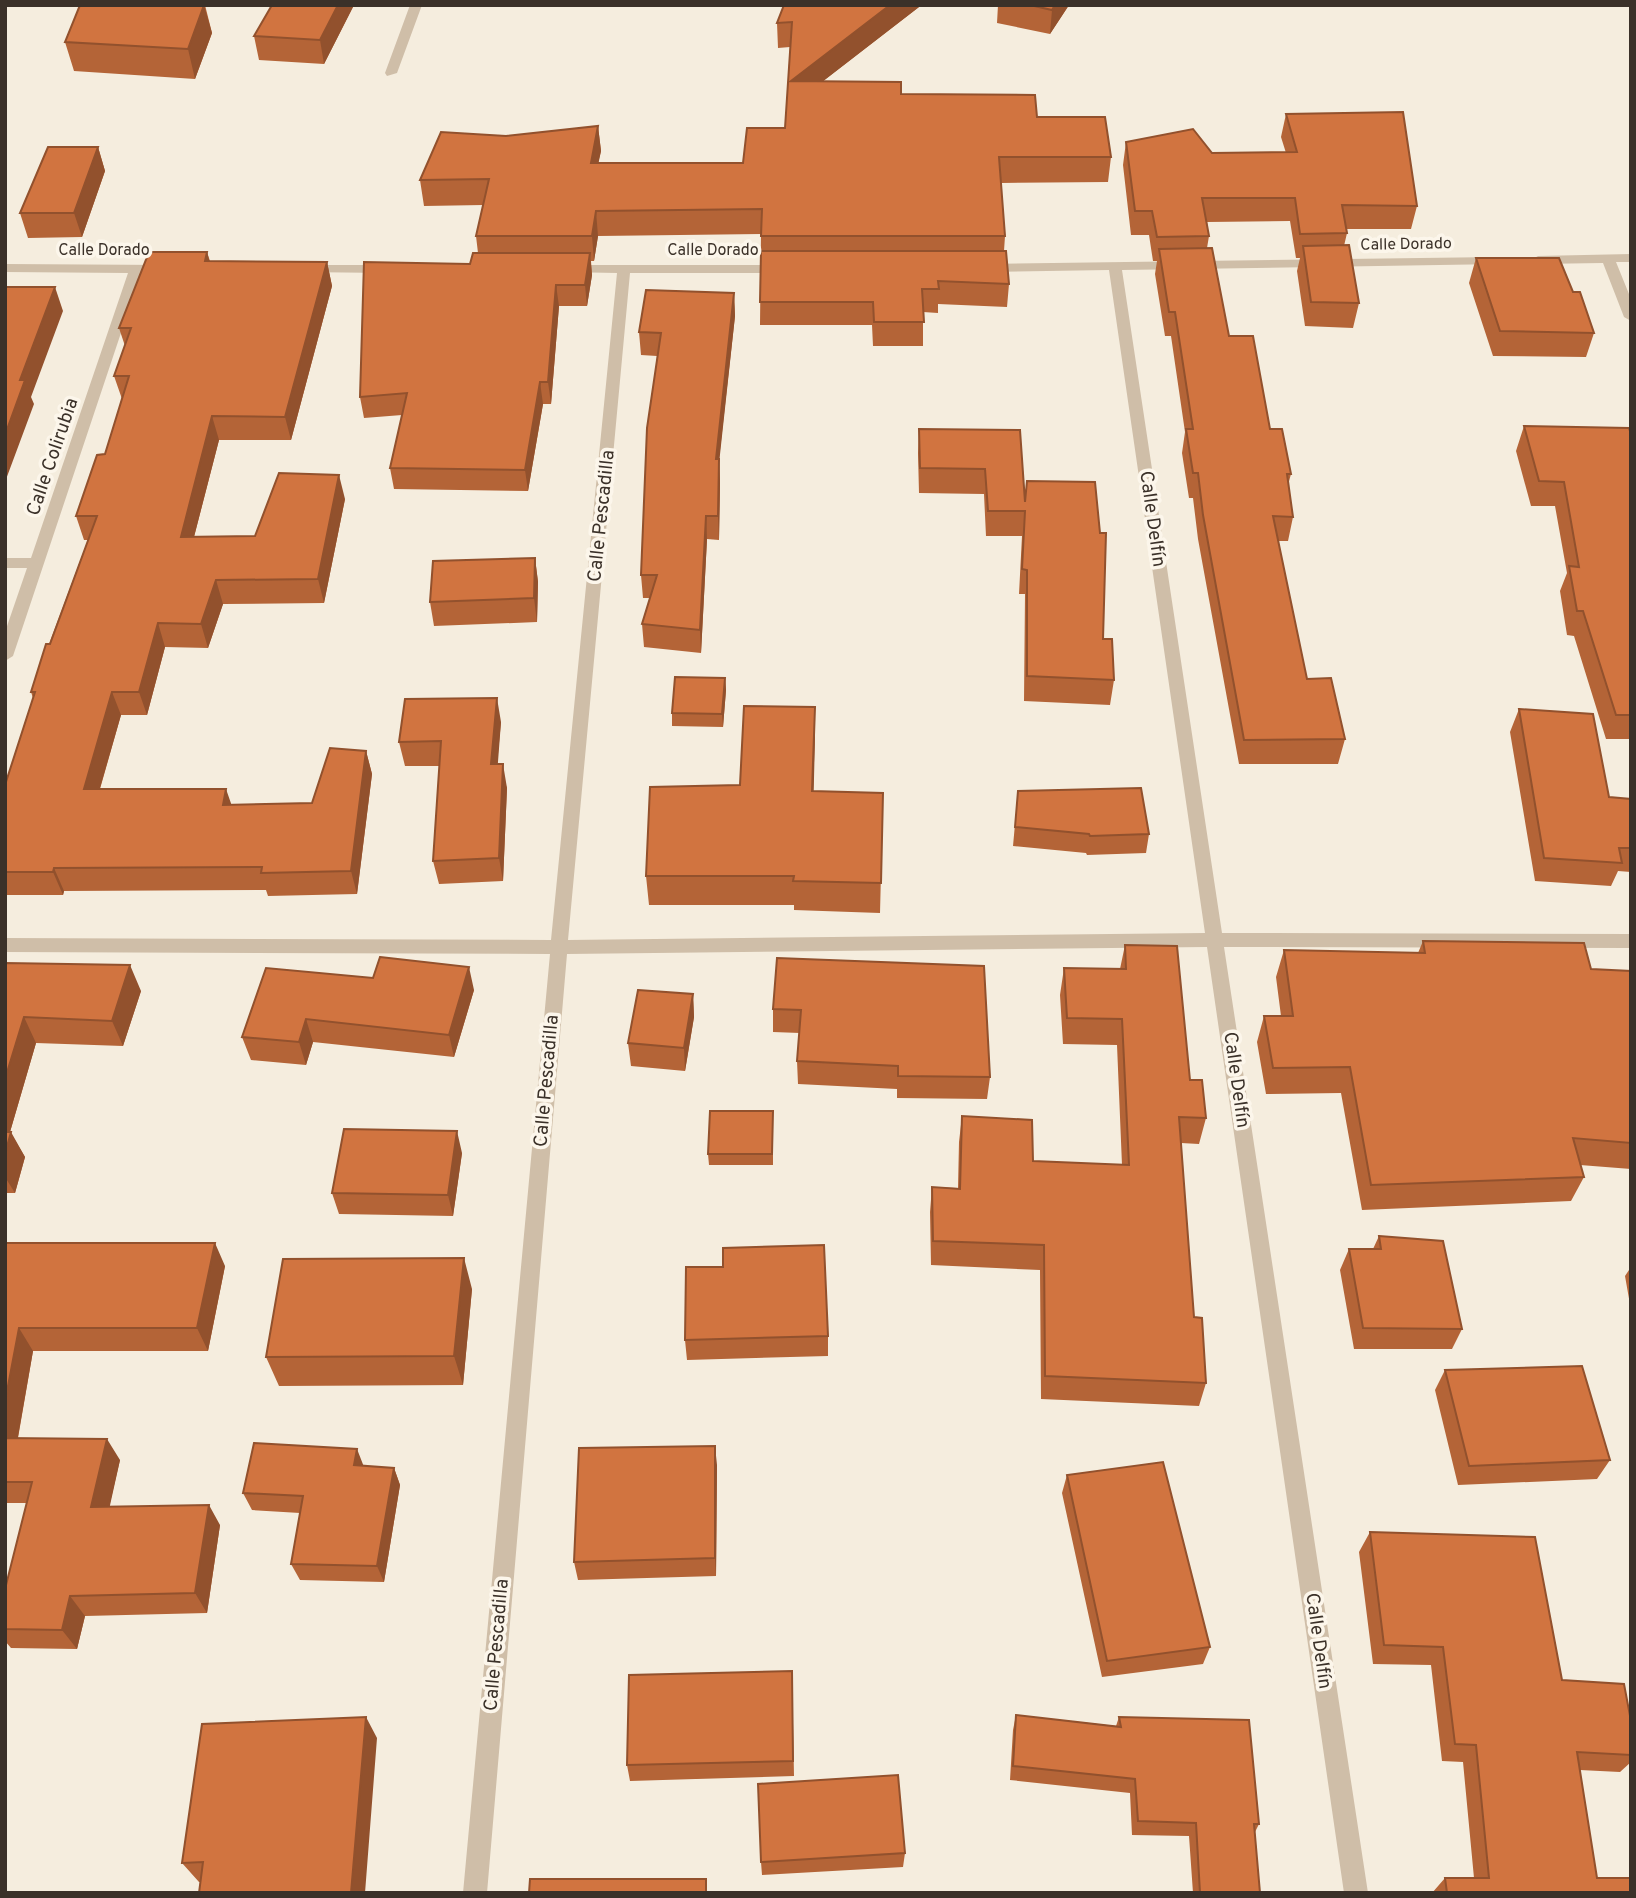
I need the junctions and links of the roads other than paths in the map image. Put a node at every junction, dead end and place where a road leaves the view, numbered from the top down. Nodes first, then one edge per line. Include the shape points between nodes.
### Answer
1 (416, 5) edge
2 (391, 73) dead end
3 (1608, 258) junction
4 (1631, 258) edge
5 (5, 268) edge
6 (971, 268) edge
7 (1115, 268) junction
8 (136, 269) junction
9 (178, 269) edge
10 (289, 269) edge
11 (401, 269) edge
12 (554, 269) edge
13 (624, 269) junction
14 (790, 269) edge
15 (1631, 317) edge
16 (5, 563) edge
17 (37, 563) junction
18 (5, 656) edge
19 (1215, 940) junction
20 (1631, 941) edge
21 (5, 945) edge
22 (559, 947) junction
23 (475, 1893) edge
24 (1356, 1893) edge

1 - 2 street
3 - 4 street, Calle Dorado
3 - 7 street, Calle Dorado
3 - 15 street
5 - 8 street, Calle Dorado
6 - 7 street, Calle Dorado
7 - 19 street, Calle Delfín
8 - 9 street, Calle Dorado
8 - 17 street, Calle Colirubia
10 - 11 street
12 - 13 street, Calle Dorado
13 - 14 street, Calle Dorado
13 - 22 street, Calle Pescadilla
16 - 17 street
17 - 18 street, Calle Colirubia
19 - 20 street
19 - 22 street
19 - 24 street, Calle Delfín
21 - 22 street
22 - 23 street, Calle Pescadilla

